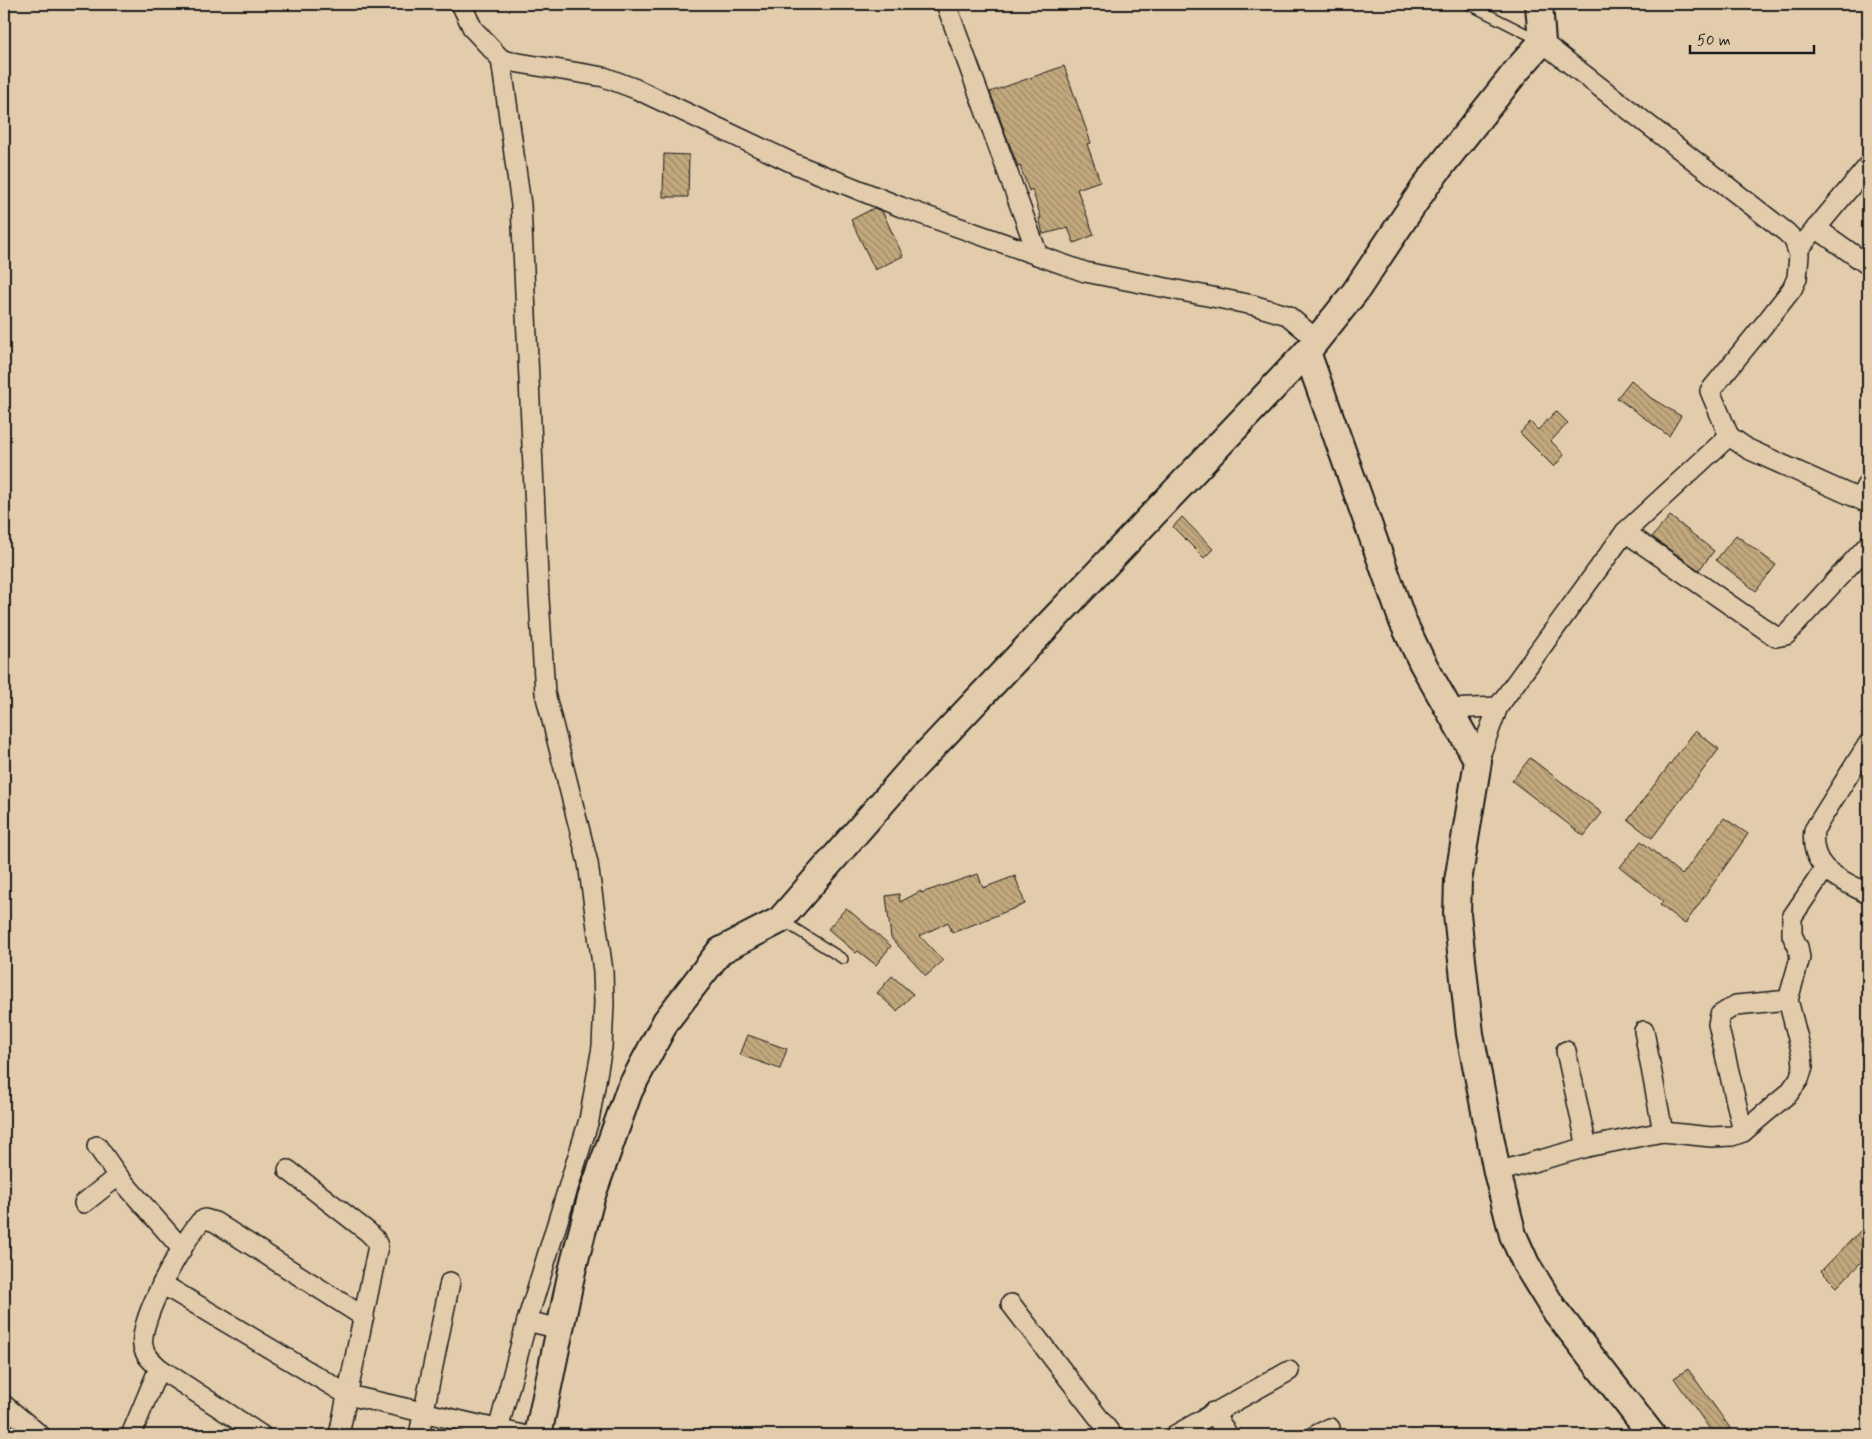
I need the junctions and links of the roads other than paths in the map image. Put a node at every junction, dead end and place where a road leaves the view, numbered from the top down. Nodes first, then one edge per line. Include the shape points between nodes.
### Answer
1 (461, 4) edge
2 (946, 4) edge
3 (1468, 4) edge
4 (1539, 4) edge
5 (1542, 42) junction
6 (501, 58) junction
7 (1868, 166) edge
8 (1816, 228) junction
9 (1798, 250) junction
10 (1038, 255) junction
11 (1868, 265) edge
12 (1312, 346) junction
13 (1729, 436) junction
14 (1868, 483) edge
15 (1864, 501) edge
16 (1625, 532) junction
17 (1868, 545) edge
18 (1498, 707) junction
19 (1447, 708) junction
20 (1868, 744) edge
21 (1478, 761) junction
22 (1824, 870) junction
23 (1868, 894) edge
24 (780, 920) junction
25 (843, 959) dead end
26 (1788, 1000) junction
27 (1644, 1030) dead end
28 (1566, 1051) dead end
29 (1663, 1132) junction
30 (1743, 1132) junction
31 (97, 1146) dead end
32 (1586, 1147) junction
33 (288, 1170) dead end
34 (1497, 1172) junction
35 (118, 1176) junction
36 (84, 1203) dead end
37 (182, 1249) junction
38 (450, 1282) dead end
39 (162, 1284) junction
40 (1011, 1304) dead end
41 (364, 1317) junction
42 (527, 1320) junction
43 (560, 1329) junction
44 (159, 1368) junction
45 (1289, 1371) dead end
46 (348, 1395) junction
47 (4, 1406) edge
48 (1213, 1412) junction
49 (423, 1414) junction
50 (498, 1430) junction
51 (1646, 1432) edge
52 (40, 1435) edge
53 (131, 1435) edge
54 (261, 1435) edge
55 (339, 1435) edge
56 (419, 1435) edge
57 (523, 1435) edge
58 (538, 1435) edge
59 (1111, 1435) edge
60 (1175, 1435) edge
61 (1228, 1435) edge

1 - 6 street via 473,29
2 - 10 street
3 - 5 lane
4 - 5 street
5 - 9 street via 1786,232
5 - 12 street via 1429,181 1355,292
6 - 10 street via 619,82 795,164 901,207
6 - 42 street via 521,205 545,693 588,863 602,962 604,1003 602,1047 589,1120
7 - 8 street
8 - 9 street
8 - 11 street
9 - 13 street via 1799,267 1792,289 1710,391
10 - 12 street via 1106,278 1253,305 1288,315
12 - 19 street via 1403,622
12 - 24 street via 909,772
13 - 15 street via 1748,449
13 - 16 street
14 - 15 street
16 - 17 street via 1776,637 1786,635
16 - 18 street
18 - 19 street
18 - 21 street
19 - 21 street
20 - 22 street via 1814,830 1814,850
21 - 34 street via 1458,881 1457,914 1470,1034
22 - 23 street
22 - 26 street via 1792,918 1792,935 1800,958
24 - 25 lane
24 - 43 street via 720,951 654,1040 630,1091 599,1172
26 - 30 street via 1803,1067 1789,1093
26 - 30 street via 1736,1004 1720,1015 1718,1024
27 - 29 street
28 - 32 street
29 - 30 street via 1711,1136 1732,1136
29 - 32 street
31 - 35 street
32 - 34 street
33 - 41 street via 375,1239 378,1246
34 - 51 street via 1513,1235 1537,1282
35 - 36 street
35 - 37 street
37 - 39 street
37 - 41 street via 200,1222 210,1220
38 - 49 street
39 - 44 street via 144,1329 143,1345 146,1356
39 - 46 street
40 - 59 street
41 - 46 street
42 - 43 street
42 - 50 street
43 - 58 street
44 - 53 street
44 - 54 street
45 - 48 street
46 - 49 street
46 - 55 street
47 - 52 street
48 - 60 street
48 - 61 street
49 - 50 street
49 - 56 street
50 - 57 street

